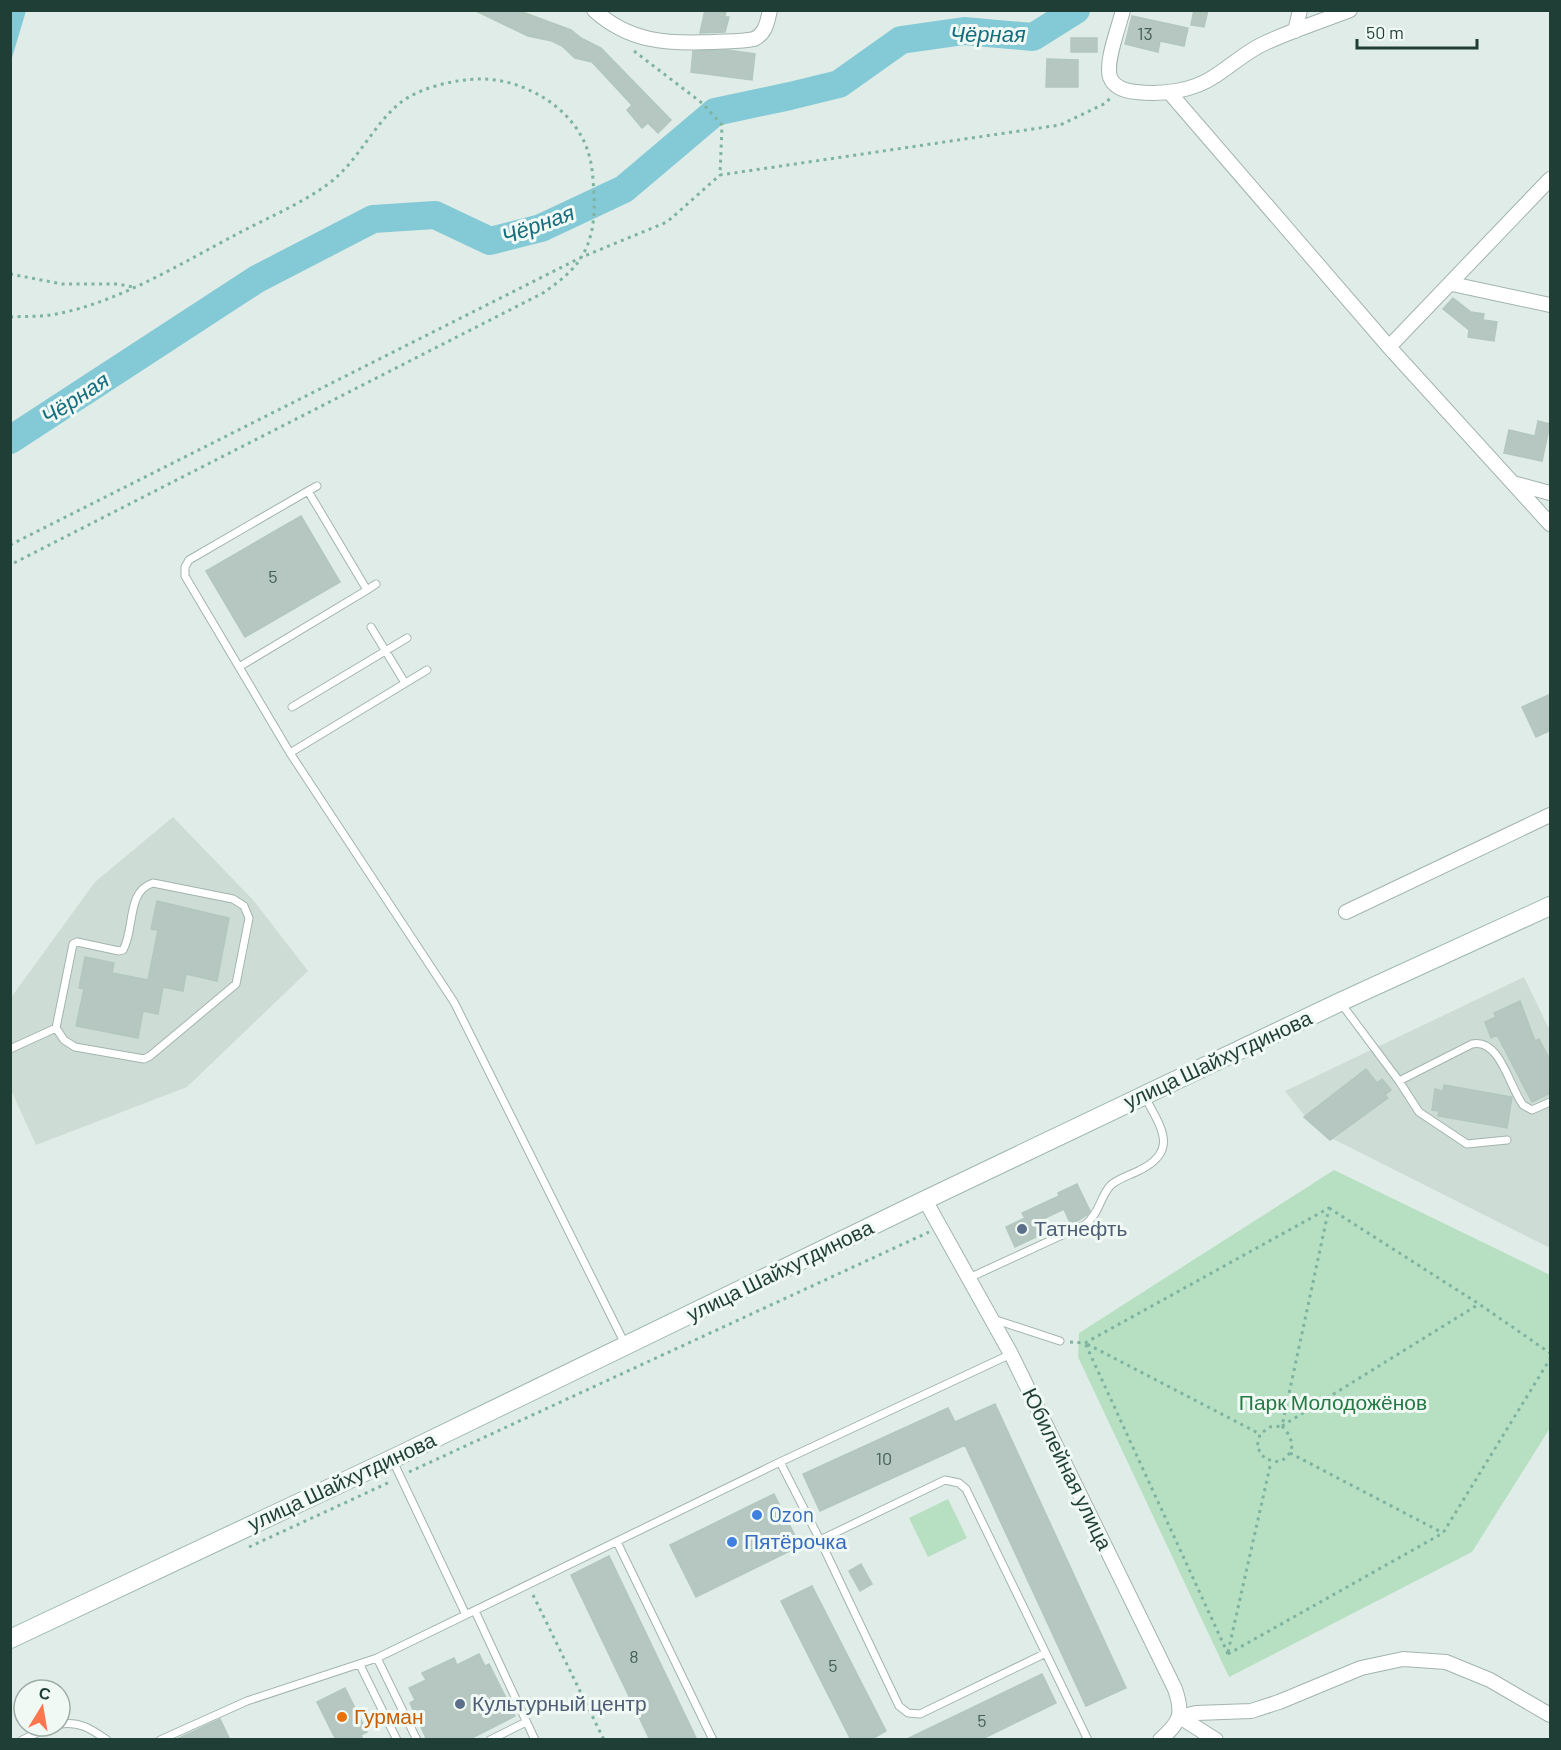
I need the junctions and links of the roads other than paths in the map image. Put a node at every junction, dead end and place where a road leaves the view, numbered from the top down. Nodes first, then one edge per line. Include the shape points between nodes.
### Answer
1 (594, 10) edge
2 (771, 10) edge
3 (1123, 10) edge
4 (1300, 10) edge
5 (1350, 10) edge
6 (1295, 31) junction
7 (1169, 92) junction
8 (1551, 179) edge
9 (1452, 284) junction
10 (1551, 305) edge
11 (1389, 347) junction
12 (1513, 483) junction
13 (317, 486) dead end
14 (308, 491) junction
15 (1551, 493) edge
16 (1551, 524) edge
17 (376, 584) dead end
18 (367, 590) junction
19 (371, 627) dead end
20 (407, 638) dead end
21 (385, 651) junction
22 (239, 667) junction
23 (428, 670) dead end
24 (405, 683) junction
25 (291, 707) dead end
26 (290, 753) junction
27 (1551, 815) edge
28 (1551, 906) edge
29 (1346, 912) dead end
30 (1340, 1002) junction
31 (57, 1028) junction
32 (10, 1049) edge
33 (1399, 1082) junction
34 (1144, 1095) junction
35 (1551, 1102) edge
36 (1507, 1140) dead end
37 (925, 1200) junction
38 (969, 1278) junction
39 (993, 1319) junction
40 (1060, 1341) road end
41 (627, 1346) junction
42 (1011, 1354) junction
43 (392, 1459) junction
44 (780, 1462) junction
45 (820, 1540) junction
46 (616, 1542) junction
47 (475, 1611) junction
48 (465, 1615) junction
49 (10, 1639) edge
50 (1046, 1653) junction
51 (377, 1658) junction
52 (360, 1665) junction
53 (1549, 1713) edge
54 (1180, 1717) junction
55 (526, 1722) junction
56 (72, 1723) edge
57 (174, 1737) edge
58 (107, 1740) edge
59 (159, 1740) edge
60 (397, 1740) edge
61 (417, 1740) edge
62 (490, 1740) edge
63 (535, 1740) edge
64 (713, 1740) edge
65 (1088, 1740) edge
66 (1160, 1740) edge
67 (1216, 1740) edge

1 - 2 street via 630,34 675,44 754,39 766,27
3 - 7 street via 1110,76 1116,86 1133,92
4 - 6 street
5 - 6 street
6 - 7 street via 1258,46 1206,81
7 - 11 street
8 - 9 street
9 - 10 street
9 - 11 street
11 - 12 street
12 - 15 street
12 - 16 street
13 - 14 lane
14 - 18 lane
14 - 22 lane via 189,560 184,567 185,576
17 - 18 lane
18 - 22 lane
19 - 21 lane
20 - 21 lane
21 - 24 lane
21 - 25 lane
22 - 26 lane
23 - 24 lane
24 - 26 lane
26 - 41 lane via 454,1002
27 - 29 street
28 - 30 main road, улица Шайхутдинова
30 - 33 lane
30 - 34 main road, улица Шайхутдинова
31 - 31 lane via 73,944 123,950 137,899 148,884 233,899 244,906 249,918 236,984 150,1056 139,1059 75,1047 64,1040
31 - 32 lane
33 - 35 lane via 1472,1044 1483,1043 1494,1050 1523,1105 1532,1110
33 - 36 lane via 1419,1112 1467,1144
34 - 37 main road, улица Шайхутдинова
34 - 38 lane via 1163,1138 1155,1163 1113,1184 1095,1217 1086,1224
37 - 38 street, Юбилейная улица
37 - 41 main road, улица Шайхутдинова
38 - 39 street, Юбилейная улица
39 - 40 lane
39 - 42 street, Юбилейная улица
41 - 43 main road, улица Шайхутдинова
42 - 44 lane
42 - 54 street, Юбилейная улица via 1175,1689
43 - 48 lane
43 - 49 main road, улица Шайхутдинова
44 - 45 lane
44 - 46 lane
45 - 50 lane via 945,1480 959,1483 970,1495
45 - 50 lane via 898,1706 908,1713 920,1714
46 - 47 lane
46 - 64 lane
47 - 48 lane
47 - 55 lane
48 - 51 lane
50 - 65 lane
51 - 52 lane
51 - 61 lane
52 - 57 lane via 247,1701
52 - 60 lane
53 - 54 street via 1490,1680 1446,1662 1403,1659 1361,1668 1251,1710
54 - 66 street
54 - 67 street
55 - 62 lane
55 - 63 lane
56 - 58 lane via 87,1726
57 - 59 lane

